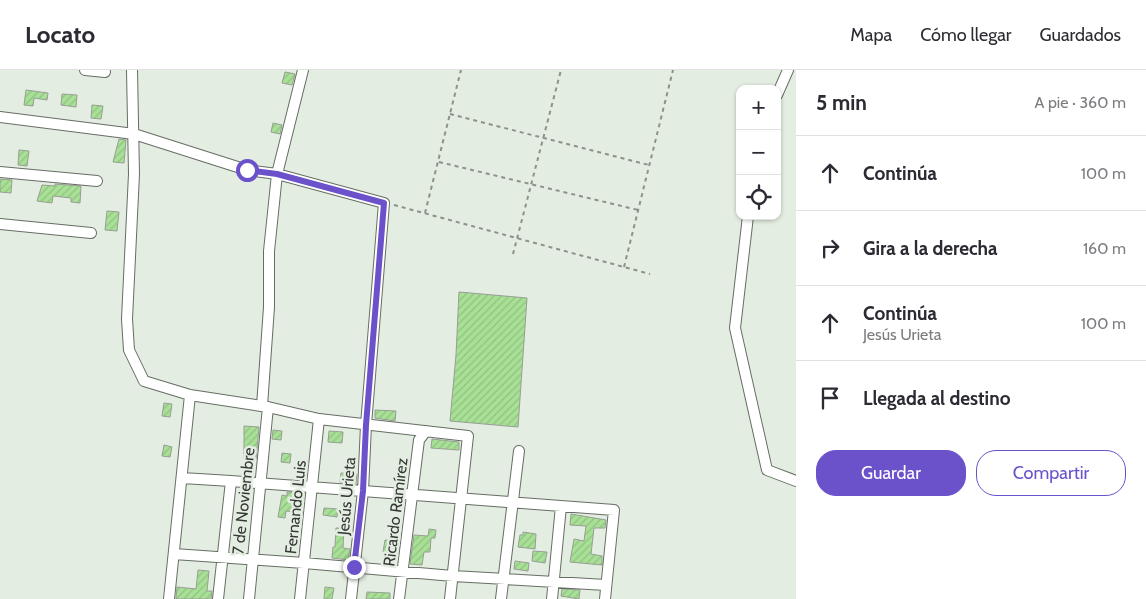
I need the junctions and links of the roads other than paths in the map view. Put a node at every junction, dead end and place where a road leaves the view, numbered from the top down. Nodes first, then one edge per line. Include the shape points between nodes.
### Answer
1 (85, 70) edge
2 (132, 70) edge
3 (303, 70) edge
4 (788, 70) edge
5 (105, 72) dead end
6 (781, 86) edge
7 (0, 117) edge
8 (134, 134) junction
9 (0, 172) edge
10 (277, 174) junction
11 (97, 181) dead end
12 (748, 220) edge
13 (0, 224) edge
14 (92, 233) dead end
15 (190, 395) junction
16 (265, 406) junction
17 (319, 419) junction
18 (366, 425) junction
19 (426, 432) junction
20 (519, 451) dead end
21 (182, 478) junction
22 (231, 481) junction
23 (796, 481) edge
24 (260, 483) junction
25 (312, 487) junction
26 (363, 491) junction
27 (412, 494) junction
28 (462, 498) junction
29 (512, 502) junction
30 (562, 506) junction
31 (174, 554) junction
32 (222, 558) junction
33 (253, 559) junction
34 (304, 562) junction
35 (354, 567) junction
36 (402, 571) junction
37 (453, 576) junction
38 (503, 578) junction
39 (554, 580) junction
40 (606, 585) junction
41 (169, 599) edge
42 (218, 599) edge
43 (249, 599) edge
44 (300, 599) edge
45 (351, 599) edge
46 (399, 599) edge
47 (450, 599) edge
48 (501, 599) edge
49 (552, 599) edge
50 (605, 599) edge

1 - 5 street
2 - 8 street
3 - 10 street, 7 de Noviembre
4 - 6 street
7 - 8 street
8 - 10 street via 247,170
8 - 15 street via 127,319 129,350 144,380
9 - 11 street
10 - 16 street, 7 de Noviembre via 268,251
10 - 18 street, Jesús Urieta via 384,203
12 - 23 street via 735,328 767,470
13 - 14 street
15 - 16 street
15 - 21 street
16 - 17 street
16 - 24 street, 7 de Noviembre
17 - 18 street
17 - 25 street, Fernando Luis
18 - 19 street
18 - 26 street, Jesús Urieta
19 - 27 street, Ricardo Ramírez via 419,440
19 - 28 street via 468,436
20 - 29 street
21 - 22 street
21 - 31 street
22 - 24 street
22 - 32 street
24 - 25 street
24 - 33 street, 7 de Noviembre
25 - 26 street
25 - 34 street, Fernando Luis
26 - 27 street
26 - 35 street, Jesús Urieta
27 - 28 street
27 - 36 street, Ricardo Ramírez
28 - 29 street
28 - 37 street
29 - 30 street
29 - 38 street
30 - 39 street
30 - 40 street via 614,510
31 - 32 street
31 - 41 street
32 - 33 street
32 - 42 street
33 - 34 street
33 - 43 street, 7 de Noviembre
34 - 35 street
34 - 44 street, Fernando Luis
35 - 36 street
35 - 45 street, Jesús Urieta
36 - 37 street
36 - 46 street, Ricardo Ramírez
37 - 38 street
37 - 47 street
38 - 39 street
38 - 48 street
39 - 40 street
39 - 49 street
40 - 50 street

